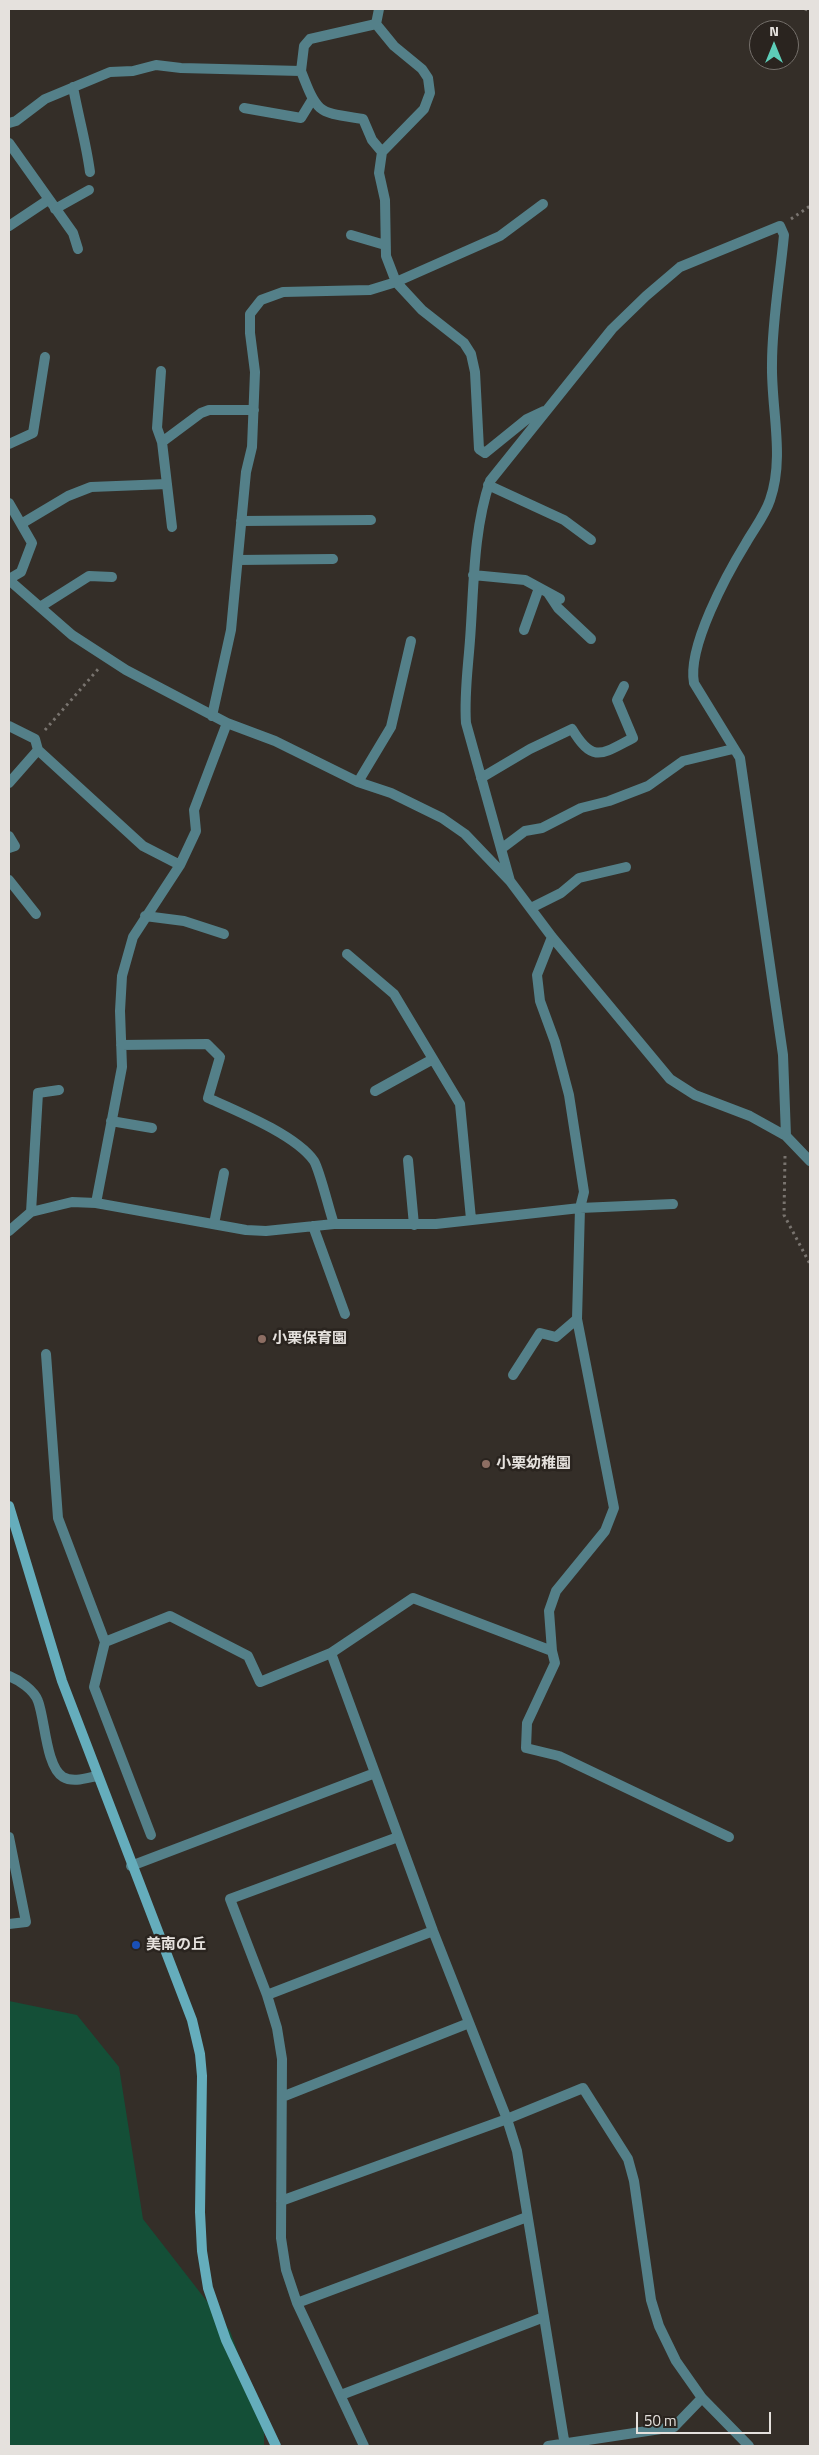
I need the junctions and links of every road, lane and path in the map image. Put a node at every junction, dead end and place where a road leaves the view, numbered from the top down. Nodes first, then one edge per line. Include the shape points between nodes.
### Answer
1 (379, 9) edge
2 (806, 9) edge
3 (810, 11) edge
4 (376, 24) junction
5 (301, 71) junction
6 (73, 86) junction
7 (312, 100) junction
8 (244, 108) dead end
9 (9, 123) edge
10 (9, 143) edge
11 (382, 152) junction
12 (90, 172) dead end
13 (89, 190) dead end
14 (48, 200) junction
15 (543, 204) dead end
16 (810, 206) edge
17 (55, 209) junction
18 (9, 226) edge
19 (780, 226) junction
20 (351, 235) dead end
21 (385, 245) junction
22 (78, 249) dead end
23 (396, 282) junction
24 (45, 357) dead end
25 (160, 371) dead end
26 (254, 410) junction
27 (545, 411) junction
28 (162, 442) junction
29 (9, 444) edge
30 (167, 484) junction
31 (488, 485) junction
32 (9, 503) edge
33 (371, 520) dead end
34 (241, 521) junction
35 (21, 524) junction
36 (172, 526) dead end
37 (591, 540) dead end
38 (333, 559) dead end
39 (238, 560) junction
40 (473, 575) junction
41 (112, 578) dead end
42 (9, 580) edge
43 (544, 590) junction
44 (560, 599) dead end
45 (40, 607) junction
46 (524, 630) dead end
47 (591, 639) dead end
48 (411, 641) dead end
49 (107, 659) junction
50 (624, 686) dead end
51 (212, 716) junction
52 (227, 723) junction
53 (9, 726) edge
54 (36, 739) junction
55 (733, 749) junction
56 (38, 750) junction
57 (481, 778) junction
58 (358, 782) junction
59 (9, 783) edge
60 (9, 836) edge
61 (9, 848) edge
62 (501, 849) junction
63 (180, 865) junction
64 (626, 867) dead end
65 (9, 880) edge
66 (510, 881) junction
67 (531, 908) junction
68 (36, 914) dead end
69 (145, 916) junction
70 (224, 934) dead end
71 (552, 937) junction
72 (347, 954) dead end
73 (121, 1046) junction
74 (433, 1059) junction
75 (59, 1090) dead end
76 (375, 1091) dead end
77 (112, 1121) junction
78 (152, 1128) dead end
79 (786, 1136) junction
80 (408, 1160) dead end
81 (810, 1161) edge
82 (224, 1173) dead end
83 (96, 1203) junction
84 (673, 1204) dead end
85 (580, 1208) junction
86 (31, 1212) junction
87 (471, 1219) junction
88 (214, 1224) junction
89 (334, 1224) junction
90 (414, 1225) junction
91 (313, 1226) junction
92 (9, 1231) edge
93 (810, 1264) edge
94 (345, 1314) dead end
95 (576, 1319) junction
96 (46, 1354) dead end
97 (513, 1375) dead end
98 (9, 1506) edge
99 (105, 1642) junction
100 (552, 1652) junction
101 (331, 1653) junction
102 (9, 1676) edge
103 (375, 1773) junction
104 (97, 1776) junction
105 (151, 1835) dead end
106 (9, 1837) edge
107 (398, 1838) junction
108 (728, 1838) dead end
109 (131, 1866) junction
110 (9, 1924) edge
111 (433, 1931) junction
112 (267, 1995) junction
113 (469, 2023) junction
114 (282, 2097) junction
115 (507, 2119) junction
116 (281, 2202) junction
117 (527, 2217) junction
118 (297, 2303) junction
119 (544, 2317) junction
120 (341, 2395) junction
121 (702, 2398) junction
122 (565, 2445) edge
123 (276, 2446) edge
124 (364, 2446) edge
125 (548, 2446) edge
126 (749, 2446) edge

1 - 4 street
2 - 3 path
4 - 5 street via 310,39 304,46
4 - 11 street via 394,46 422,69 428,78 430,92 424,109
5 - 6 street via 156,65 110,72
5 - 7 street
6 - 9 street via 45,99
6 - 12 street
7 - 8 street via 302,118
7 - 11 street via 324,113 363,119 372,140
10 - 14 street
11 - 21 street via 380,173 385,200
13 - 17 street
14 - 17 street
14 - 18 street
15 - 23 street via 500,236
16 - 19 path
17 - 22 street via 73,233
19 - 27 street via 680,268 612,329
19 - 55 street via 784,235 772,361 778,463 776,482 769,502 733,564 709,615 691,670 694,683
20 - 21 street
21 - 23 street
23 - 26 street via 370,290 283,292 261,300 250,314 255,372
23 - 27 street via 422,310 464,343 471,354 479,449 485,453 527,419
24 - 29 street via 33,433
25 - 28 street via 157,428
26 - 28 street via 200,413
26 - 34 street
27 - 31 street
28 - 30 street
30 - 35 street via 91,487 68,496
30 - 36 street
31 - 37 street via 564,520
31 - 40 street
32 - 35 street
33 - 34 street
34 - 39 street
35 - 42 street via 32,543 21,572
38 - 39 street
39 - 51 street via 231,630
40 - 43 street via 525,580
40 - 57 street via 464,696 466,723
41 - 45 street via 89,576
42 - 45 street
43 - 44 street
43 - 46 street
43 - 47 street
45 - 49 street
48 - 58 street via 391,727
49 - 51 street
49 - 54 path via 64,706 50,727
50 - 57 street via 617,700 633,738 602,754 592,753 581,745 572,729
51 - 52 street
52 - 58 street via 275,740
52 - 63 street via 194,810 196,831
53 - 54 street
54 - 56 street
55 - 62 street via 683,760 648,786 581,808 542,828 525,831
55 - 79 street via 740,758 783,1055
56 - 59 street
56 - 63 street via 143,846
57 - 62 street
58 - 66 street via 391,793 442,818 464,834
60 - 61 street via 15,846
62 - 66 street
63 - 69 street
64 - 67 street via 578,878 561,892
65 - 68 street
66 - 67 street
67 - 71 street
69 - 70 street via 184,921
69 - 73 street via 133,937 122,976
71 - 79 street via 670,1080 695,1095 750,1116
71 - 85 street via 537,975 540,1001 569,1095 584,1192
72 - 74 street via 394,994
73 - 77 street via 122,1067
73 - 89 street via 207,1044 220,1057 208,1098 264,1123 314,1161
74 - 76 street
74 - 87 street via 460,1104
75 - 86 street via 38,1093
77 - 78 street
77 - 83 street
79 - 81 street
79 - 93 path via 784,1215
80 - 90 street
82 - 88 street
83 - 86 street via 72,1202
83 - 88 street
84 - 85 street
85 - 87 street
85 - 95 street
86 - 92 street
87 - 90 street
88 - 91 street via 266,1231
89 - 90 street
89 - 91 street
91 - 94 street
95 - 97 street via 556,1337 540,1333
95 - 100 street via 614,1508 606,1531 556,1591 549,1611
96 - 99 street via 58,1518
98 - 104 street via 62,1681
99 - 101 street via 170,1616 248,1656 260,1682
99 - 105 street via 94,1687
100 - 101 street via 413,1598
100 - 108 street via 555,1663 527,1723 526,1748 559,1756
101 - 103 street
102 - 104 street via 38,1699 54,1766 62,1776 74,1780
103 - 107 street
103 - 109 street
104 - 109 street
106 - 110 street via 26,1922
107 - 111 street
107 - 112 street via 230,1899
109 - 123 street via 192,2020 200,2054 200,2212 208,2288 226,2340
111 - 112 street
111 - 113 street
112 - 114 street via 282,2059
113 - 114 street
113 - 115 street
114 - 116 street
115 - 116 street
115 - 117 street via 517,2151
115 - 121 street via 583,2088 628,2159 651,2300 659,2326 676,2361
116 - 118 street via 281,2238 286,2270
117 - 118 street
117 - 119 street
118 - 120 street
119 - 120 street
119 - 122 street
120 - 124 street
121 - 122 street via 674,2427
121 - 126 street
122 - 125 street

